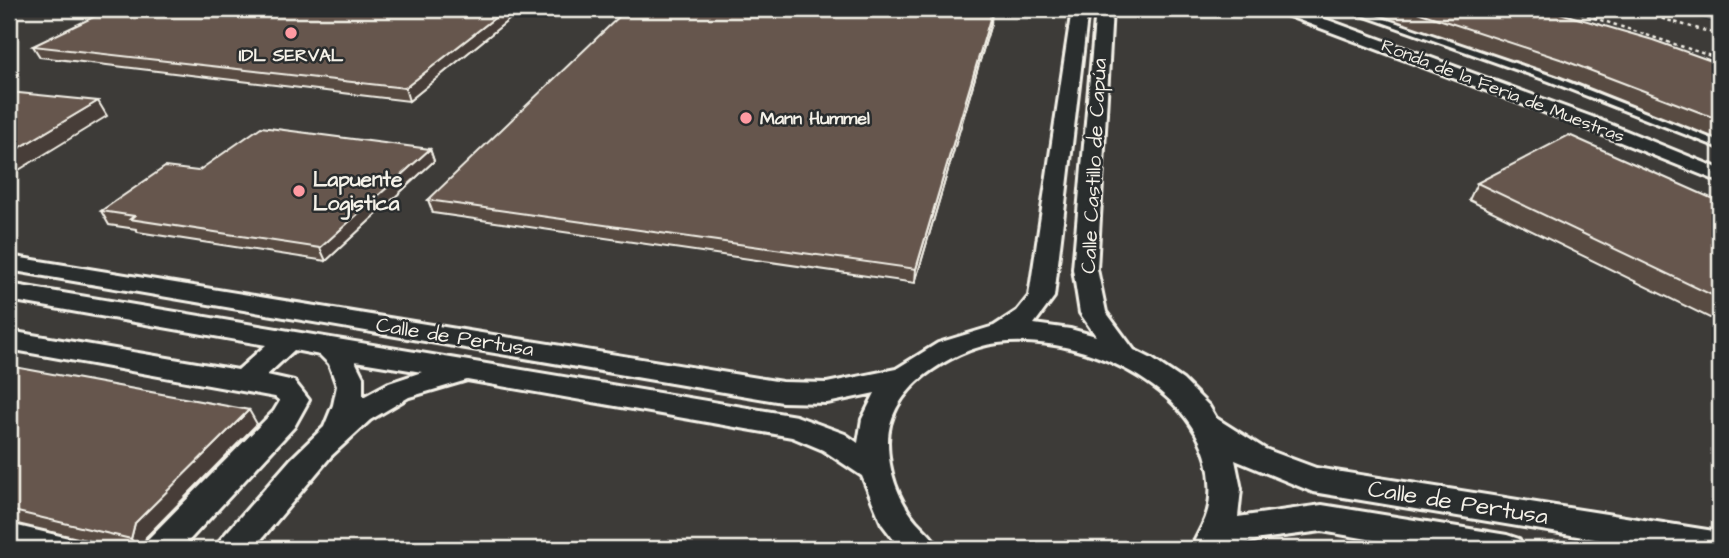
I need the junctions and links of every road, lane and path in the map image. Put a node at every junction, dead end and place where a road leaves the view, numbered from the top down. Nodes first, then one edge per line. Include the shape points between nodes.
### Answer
1 (1080, 9) edge
2 (1104, 9) edge
3 (1284, 9) edge
4 (1315, 9) edge
5 (1349, 9) edge
6 (1567, 9) edge
7 (1628, 9) edge
8 (1720, 35) edge
9 (1720, 59) edge
10 (1720, 145) edge
11 (1720, 162) edge
12 (1720, 176) edge
13 (9, 263) edge
14 (9, 292) edge
15 (1000, 334) junction
16 (9, 340) edge
17 (288, 340) junction
18 (328, 346) junction
19 (1123, 355) junction
20 (467, 371) junction
21 (902, 378) junction
22 (244, 381) junction
23 (1208, 426) junction
24 (337, 430) junction
25 (873, 468) junction
26 (9, 538) edge
27 (1212, 543) edge
28 (1720, 546) edge
29 (61, 549) edge
30 (160, 549) edge
31 (233, 549) edge
32 (923, 549) edge
33 (1507, 549) edge

1 - 15 street, Calle Castillo de Capúa via 1041,297 1026,317
2 - 19 street, Calle Castillo de Capúa via 1085,269 1093,313
3 - 12 street, Ronda de la Feria de Muestras
4 - 11 street, Ronda de la Feria de Muestras via 1415,43
5 - 10 lane via 1552,79
6 - 9 path
7 - 8 path
13 - 21 street, Calle de Pertusa via 782,392 827,393
14 - 17 street, Calle de Pertusa
15 - 19 street via 1051,335
15 - 21 street via 932,357
16 - 22 street
17 - 18 street, Calle de Pertusa
17 - 22 street
18 - 20 street, Calle de Pertusa
18 - 24 street via 351,376 352,390
19 - 23 street via 1185,398
20 - 24 street via 401,390
20 - 25 street, Calle de Pertusa via 796,427 834,442
21 - 25 street via 883,404 873,434
22 - 30 street via 284,388 295,400 284,419
23 - 27 street via 1224,462 1227,500
23 - 28 street, Calle de Pertusa via 1254,457 1313,480
24 - 31 street
25 - 32 street via 886,505
26 - 29 street
27 - 33 street, Calle de Pertusa via 1261,526 1322,518

